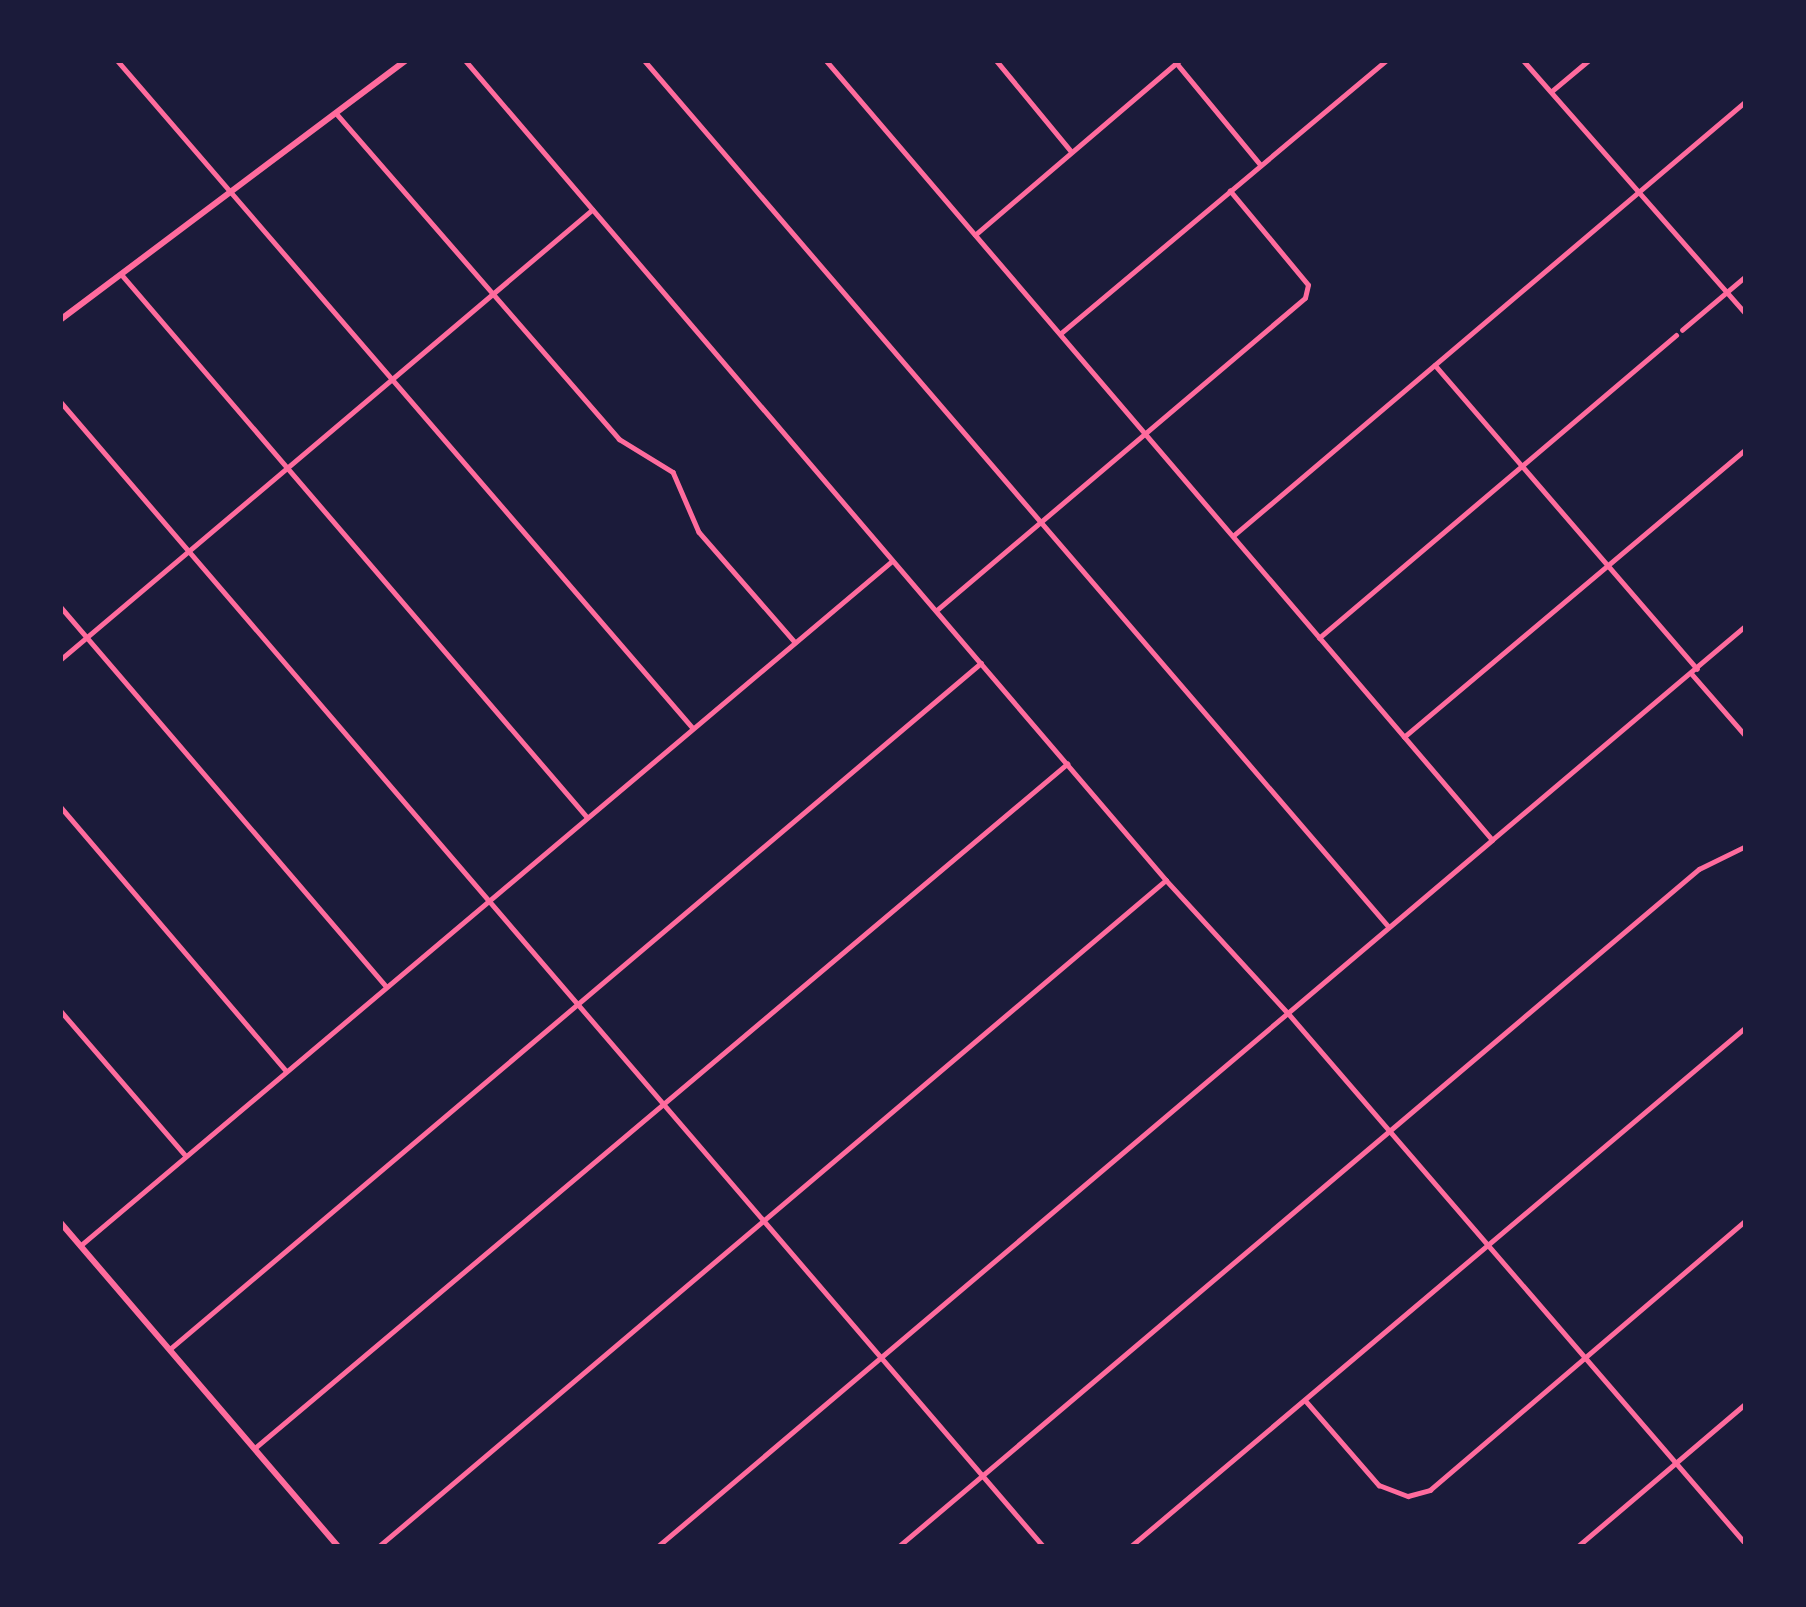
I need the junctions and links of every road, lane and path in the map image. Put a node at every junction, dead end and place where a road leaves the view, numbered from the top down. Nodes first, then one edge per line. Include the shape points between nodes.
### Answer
1 (117, 60) edge
2 (406, 60) edge
3 (465, 60) edge
4 (644, 60) edge
5 (826, 60) edge
6 (996, 60) edge
7 (1386, 60) edge
8 (1523, 60) edge
9 (1589, 60) edge
10 (1177, 61) edge
11 (1551, 92) junction
12 (1746, 101) edge
13 (336, 112) junction
14 (1071, 151) junction
15 (1261, 165) junction
16 (230, 191) junction
17 (1230, 191) junction
18 (1640, 191) junction
19 (594, 209) junction
20 (975, 236) junction
21 (121, 275) junction
22 (1746, 276) edge
23 (1727, 292) junction
24 (492, 295) junction
25 (1746, 314) edge
26 (60, 320) edge
27 (1060, 334) junction
28 (1436, 364) junction
29 (390, 381) junction
30 (60, 401) edge
31 (1144, 433) junction
32 (1746, 449) edge
33 (1521, 465) junction
34 (290, 466) junction
35 (1041, 521) junction
36 (1233, 537) junction
37 (187, 552) junction
38 (893, 560) junction
39 (1607, 565) junction
40 (60, 606) edge
41 (937, 610) junction
42 (1746, 625) edge
43 (87, 637) junction
44 (1319, 638) junction
45 (795, 642) junction
46 (60, 660) edge
47 (981, 663) junction
48 (1694, 670) junction
49 (693, 728) junction
50 (1746, 736) edge
51 (1404, 737) junction
52 (1066, 764) junction
53 (60, 806) edge
54 (587, 817) junction
55 (1492, 841) junction
56 (1746, 846) edge
57 (1166, 880) junction
58 (489, 901) junction
59 (1389, 927) junction
60 (386, 986) junction
61 (578, 1003) junction
62 (60, 1010) edge
63 (1288, 1013) junction
64 (1746, 1027) edge
65 (286, 1071) junction
66 (664, 1104) junction
67 (1390, 1131) junction
68 (184, 1155) junction
69 (1746, 1220) edge
70 (764, 1221) junction
71 (60, 1222) edge
72 (80, 1246) junction
73 (1488, 1248) junction
74 (170, 1348) junction
75 (882, 1356) junction
76 (1586, 1356) junction
77 (1305, 1400) junction
78 (1746, 1403) edge
79 (255, 1448) junction
80 (1677, 1462) junction
81 (983, 1475) junction
82 (1746, 1544) edge
83 (339, 1547) edge
84 (378, 1547) edge
85 (657, 1547) edge
86 (898, 1547) edge
87 (1044, 1547) edge
88 (1130, 1547) edge
89 (1577, 1547) edge

1 - 16 street
2 - 13 main road
3 - 19 street
4 - 35 street
5 - 20 street
6 - 14 street
7 - 15 street
8 - 11 street
9 - 11 street
10 - 14 street
10 - 15 street
11 - 18 street
12 - 18 street
13 - 16 main road
13 - 24 street
14 - 20 street
15 - 17 street
16 - 21 main road
16 - 29 street
17 - 27 street
17 - 31 street via 1308,285 1305,298
18 - 23 street
18 - 28 street
19 - 24 street
19 - 38 street
20 - 27 street
21 - 26 main road
21 - 34 street
22 - 23 street
23 - 25 street
23 - 33 street
24 - 29 street
24 - 45 street via 619,439 673,472 698,532
27 - 31 street
28 - 33 street
28 - 36 street
29 - 34 street
29 - 49 street
30 - 37 street
31 - 35 street
31 - 36 street
32 - 39 street
33 - 39 street
33 - 44 street
34 - 37 street
34 - 54 street
35 - 41 street
35 - 59 street
36 - 44 street
37 - 43 street
37 - 58 street
38 - 41 street
38 - 45 street
39 - 48 street
39 - 51 street
40 - 43 street
41 - 47 street
42 - 48 street
43 - 46 street
43 - 60 street
44 - 51 street
45 - 49 street
47 - 52 street
47 - 61 street
48 - 50 street
48 - 55 street
49 - 54 street
51 - 55 street
52 - 57 street
52 - 66 street
53 - 65 street
54 - 58 street
55 - 59 street
56 - 67 street via 1699,869
57 - 63 street
57 - 70 street
58 - 60 street
58 - 61 street
59 - 63 street
60 - 65 street
61 - 66 street
61 - 74 street
62 - 68 street
63 - 67 street
63 - 75 street
64 - 73 street
65 - 68 street
66 - 70 street
66 - 79 street
67 - 73 street
67 - 81 street
68 - 72 street
69 - 76 street
70 - 75 street
70 - 84 street
71 - 72 main road
72 - 74 main road
73 - 76 street
73 - 77 street
74 - 79 main road
75 - 81 street
75 - 85 street
76 - 77 street via 1441,1483 1408,1496 1379,1485
76 - 80 street
77 - 88 street
78 - 80 street
79 - 83 main road
80 - 82 street
80 - 89 street
81 - 86 street
81 - 87 street

